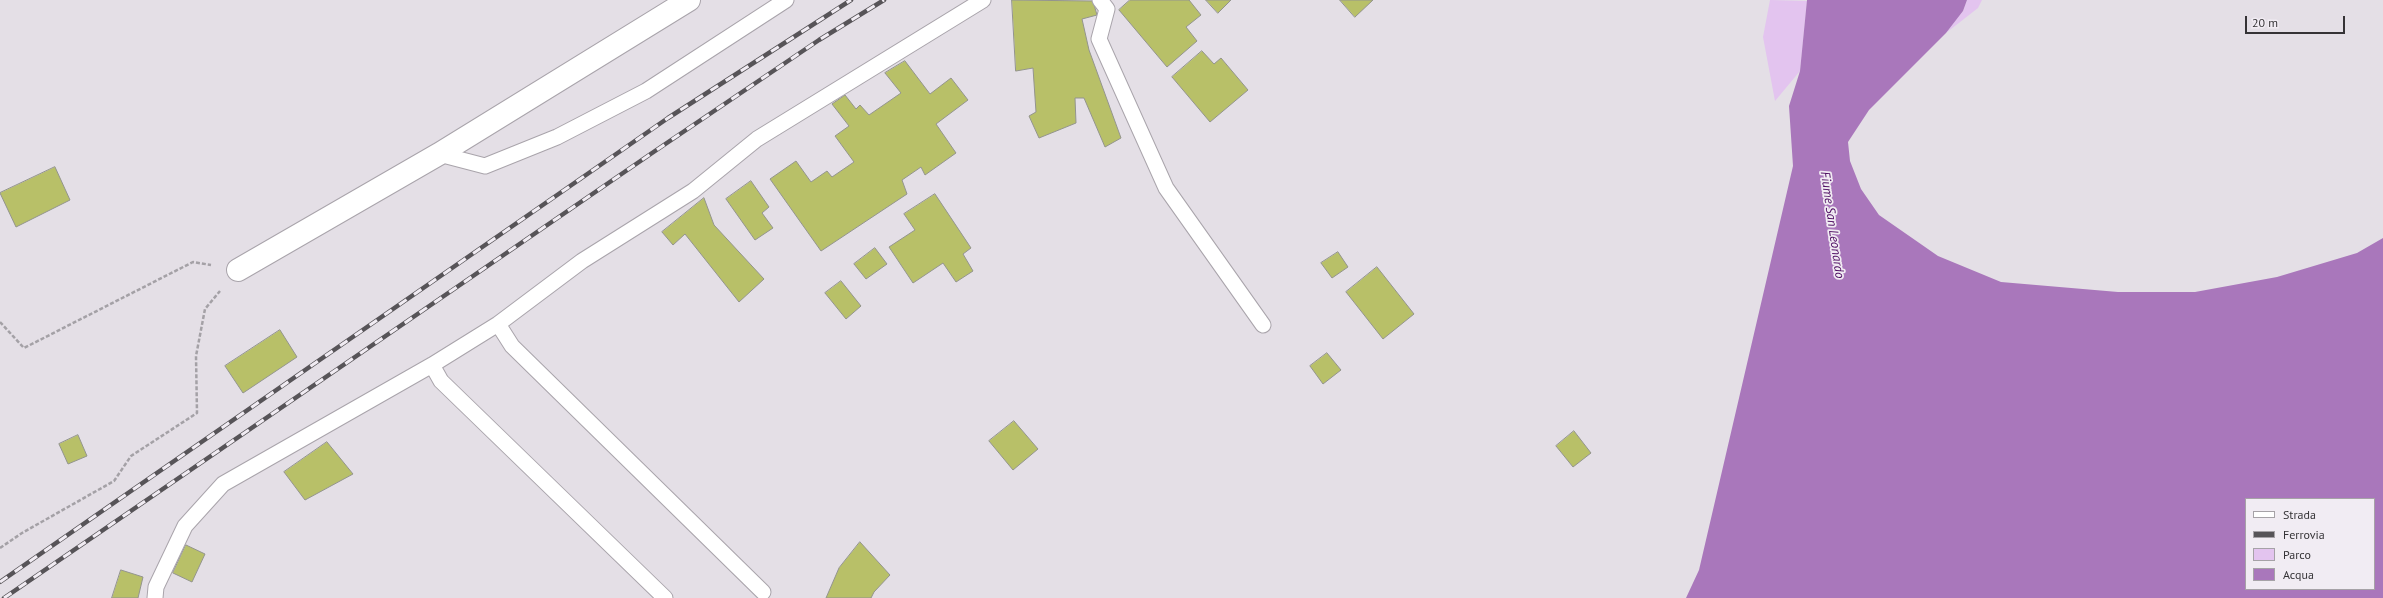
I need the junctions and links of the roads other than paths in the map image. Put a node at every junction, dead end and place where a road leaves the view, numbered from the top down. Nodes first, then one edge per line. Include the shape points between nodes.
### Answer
1 (689, 0) edge
2 (786, 0) edge
3 (983, 0) edge
4 (1100, 0) edge
5 (439, 154) junction
6 (238, 270) road end
7 (498, 324) junction
8 (1264, 325) dead end
9 (432, 365) junction
10 (763, 592) dead end
11 (155, 598) edge
12 (665, 598) edge

1 - 5 street
2 - 5 lane via 646,91 557,137 485,166
3 - 7 lane via 757,139 693,191 582,261
4 - 8 lane via 1107,9 1099,39 1166,188
5 - 6 street
7 - 9 lane
7 - 10 lane via 512,346
9 - 11 lane via 223,484 185,526 156,587
9 - 12 lane via 441,381

